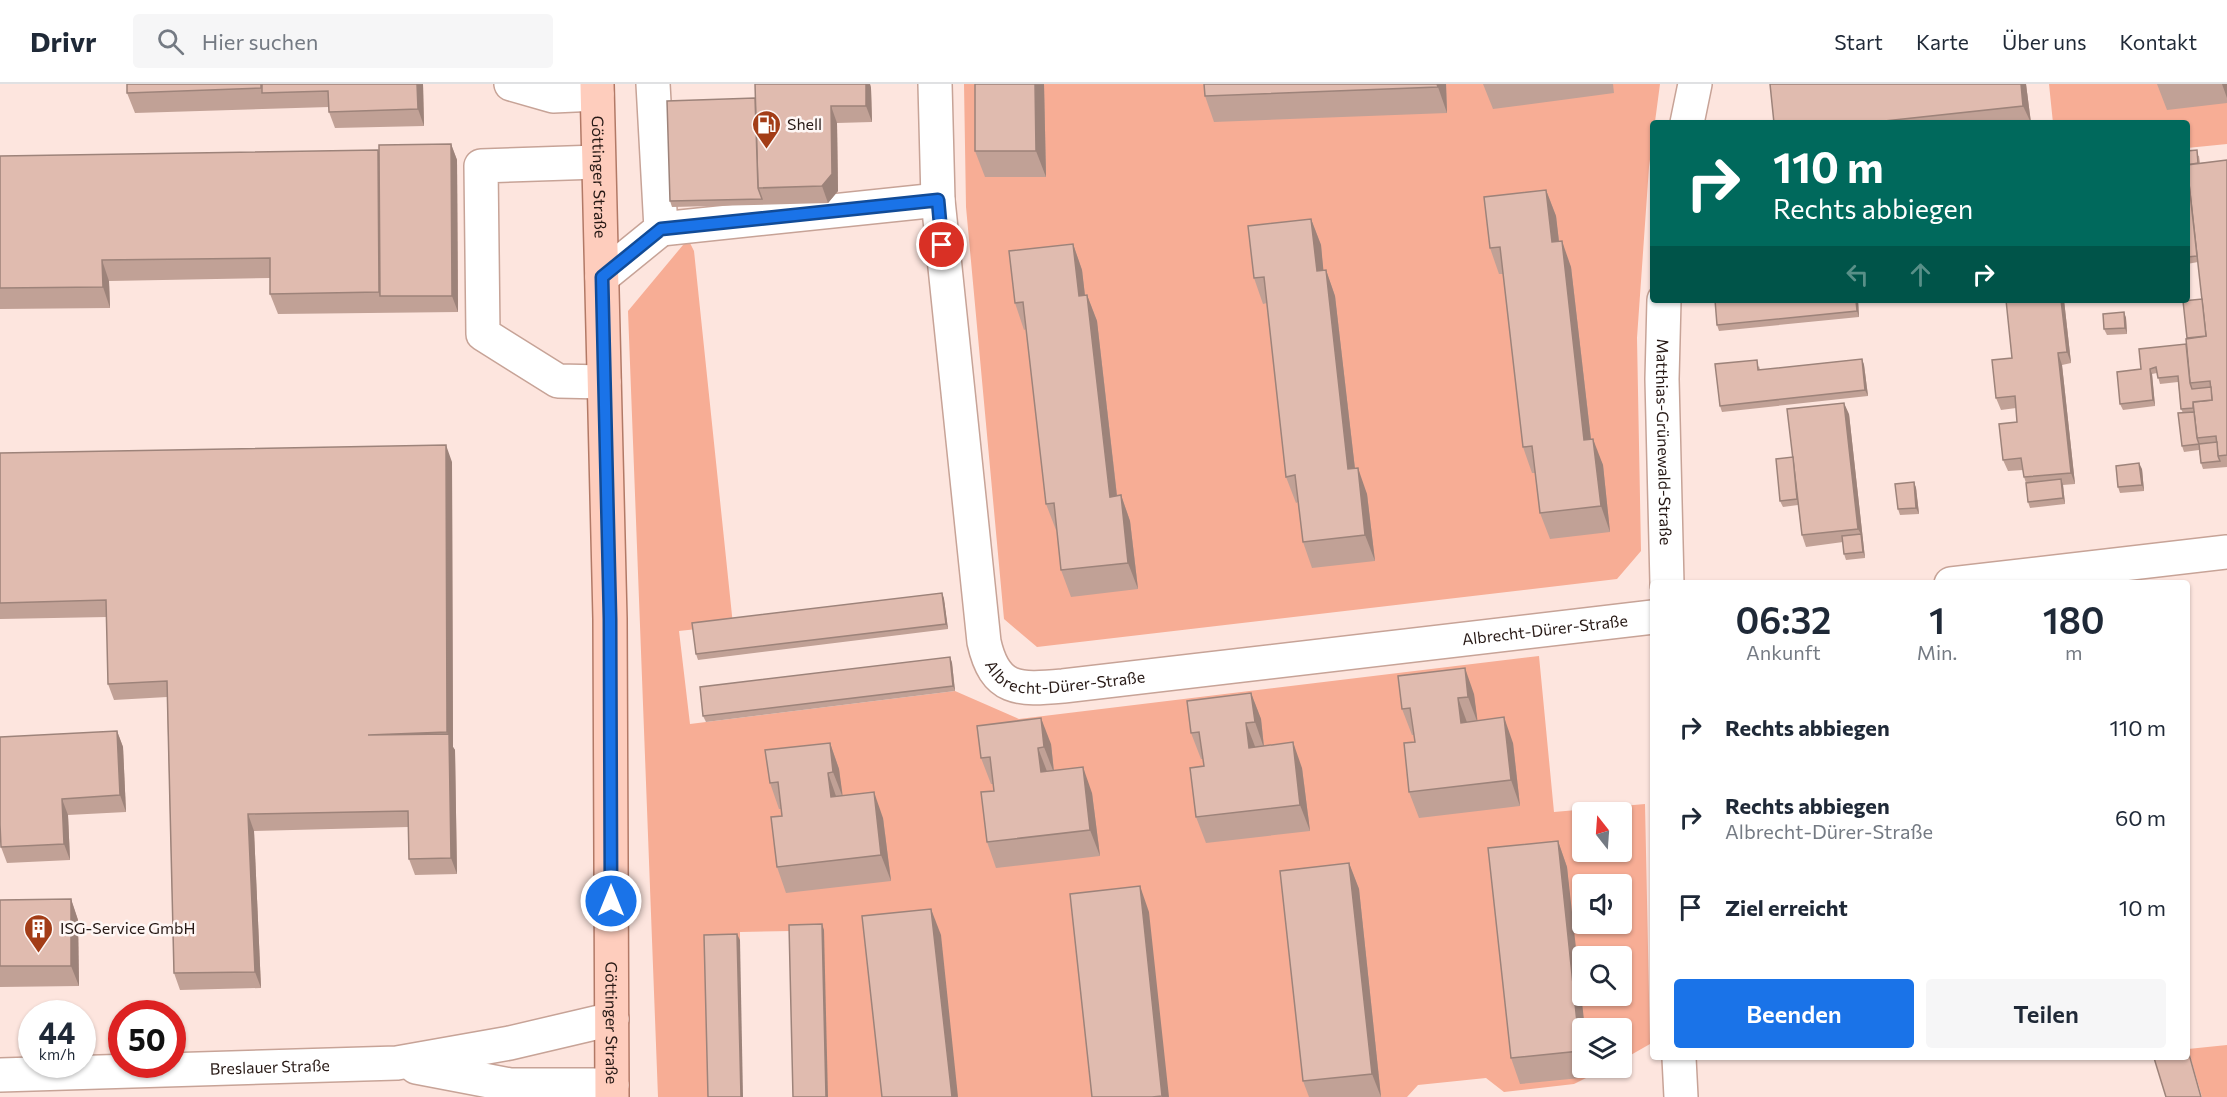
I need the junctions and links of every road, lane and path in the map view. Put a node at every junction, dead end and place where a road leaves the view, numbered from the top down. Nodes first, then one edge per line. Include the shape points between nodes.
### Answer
1 (511, 84) edge
2 (653, 84) edge
3 (935, 84) edge
4 (1695, 84) edge
5 (597, 89) edge
6 (1688, 120) edge
7 (598, 162) junction
8 (938, 200) junction
9 (661, 229) junction
10 (602, 277) junction
11 (1664, 303) edge
12 (604, 382) junction
13 (2227, 552) edge
14 (1667, 580) edge
15 (1986, 580) edge
16 (1650, 617) edge
17 (612, 1019) junction
18 (1680, 1060) edge
19 (397, 1063) junction
20 (0, 1075) edge
21 (122, 1084) edge
22 (612, 1091) edge
23 (1681, 1097) edge

1 - 5 street via 553,96
2 - 9 street
3 - 8 street, Albrecht-Dürer-Straße
4 - 6 street
5 - 7 main road, Göttinger Straße
7 - 10 main road, Göttinger Straße
7 - 12 street via 481,166 483,334 558,381
8 - 9 street
8 - 16 street, Albrecht-Dürer-Straße via 984,642 988,663 997,677 1024,687 1054,687
9 - 10 street
10 - 12 main road, Göttinger Straße
11 - 14 street, Matthias-Grünewald-Straße
12 - 17 main road, Göttinger Straße via 610,619
13 - 15 street
17 - 19 street, Breslauer Straße via 510,1043
17 - 22 main road, Göttinger Straße
18 - 23 street
19 - 21 street, Breslauer Straße
19 - 22 street, Breslauer Straße via 510,1085
20 - 21 street, Breslauer Straße

